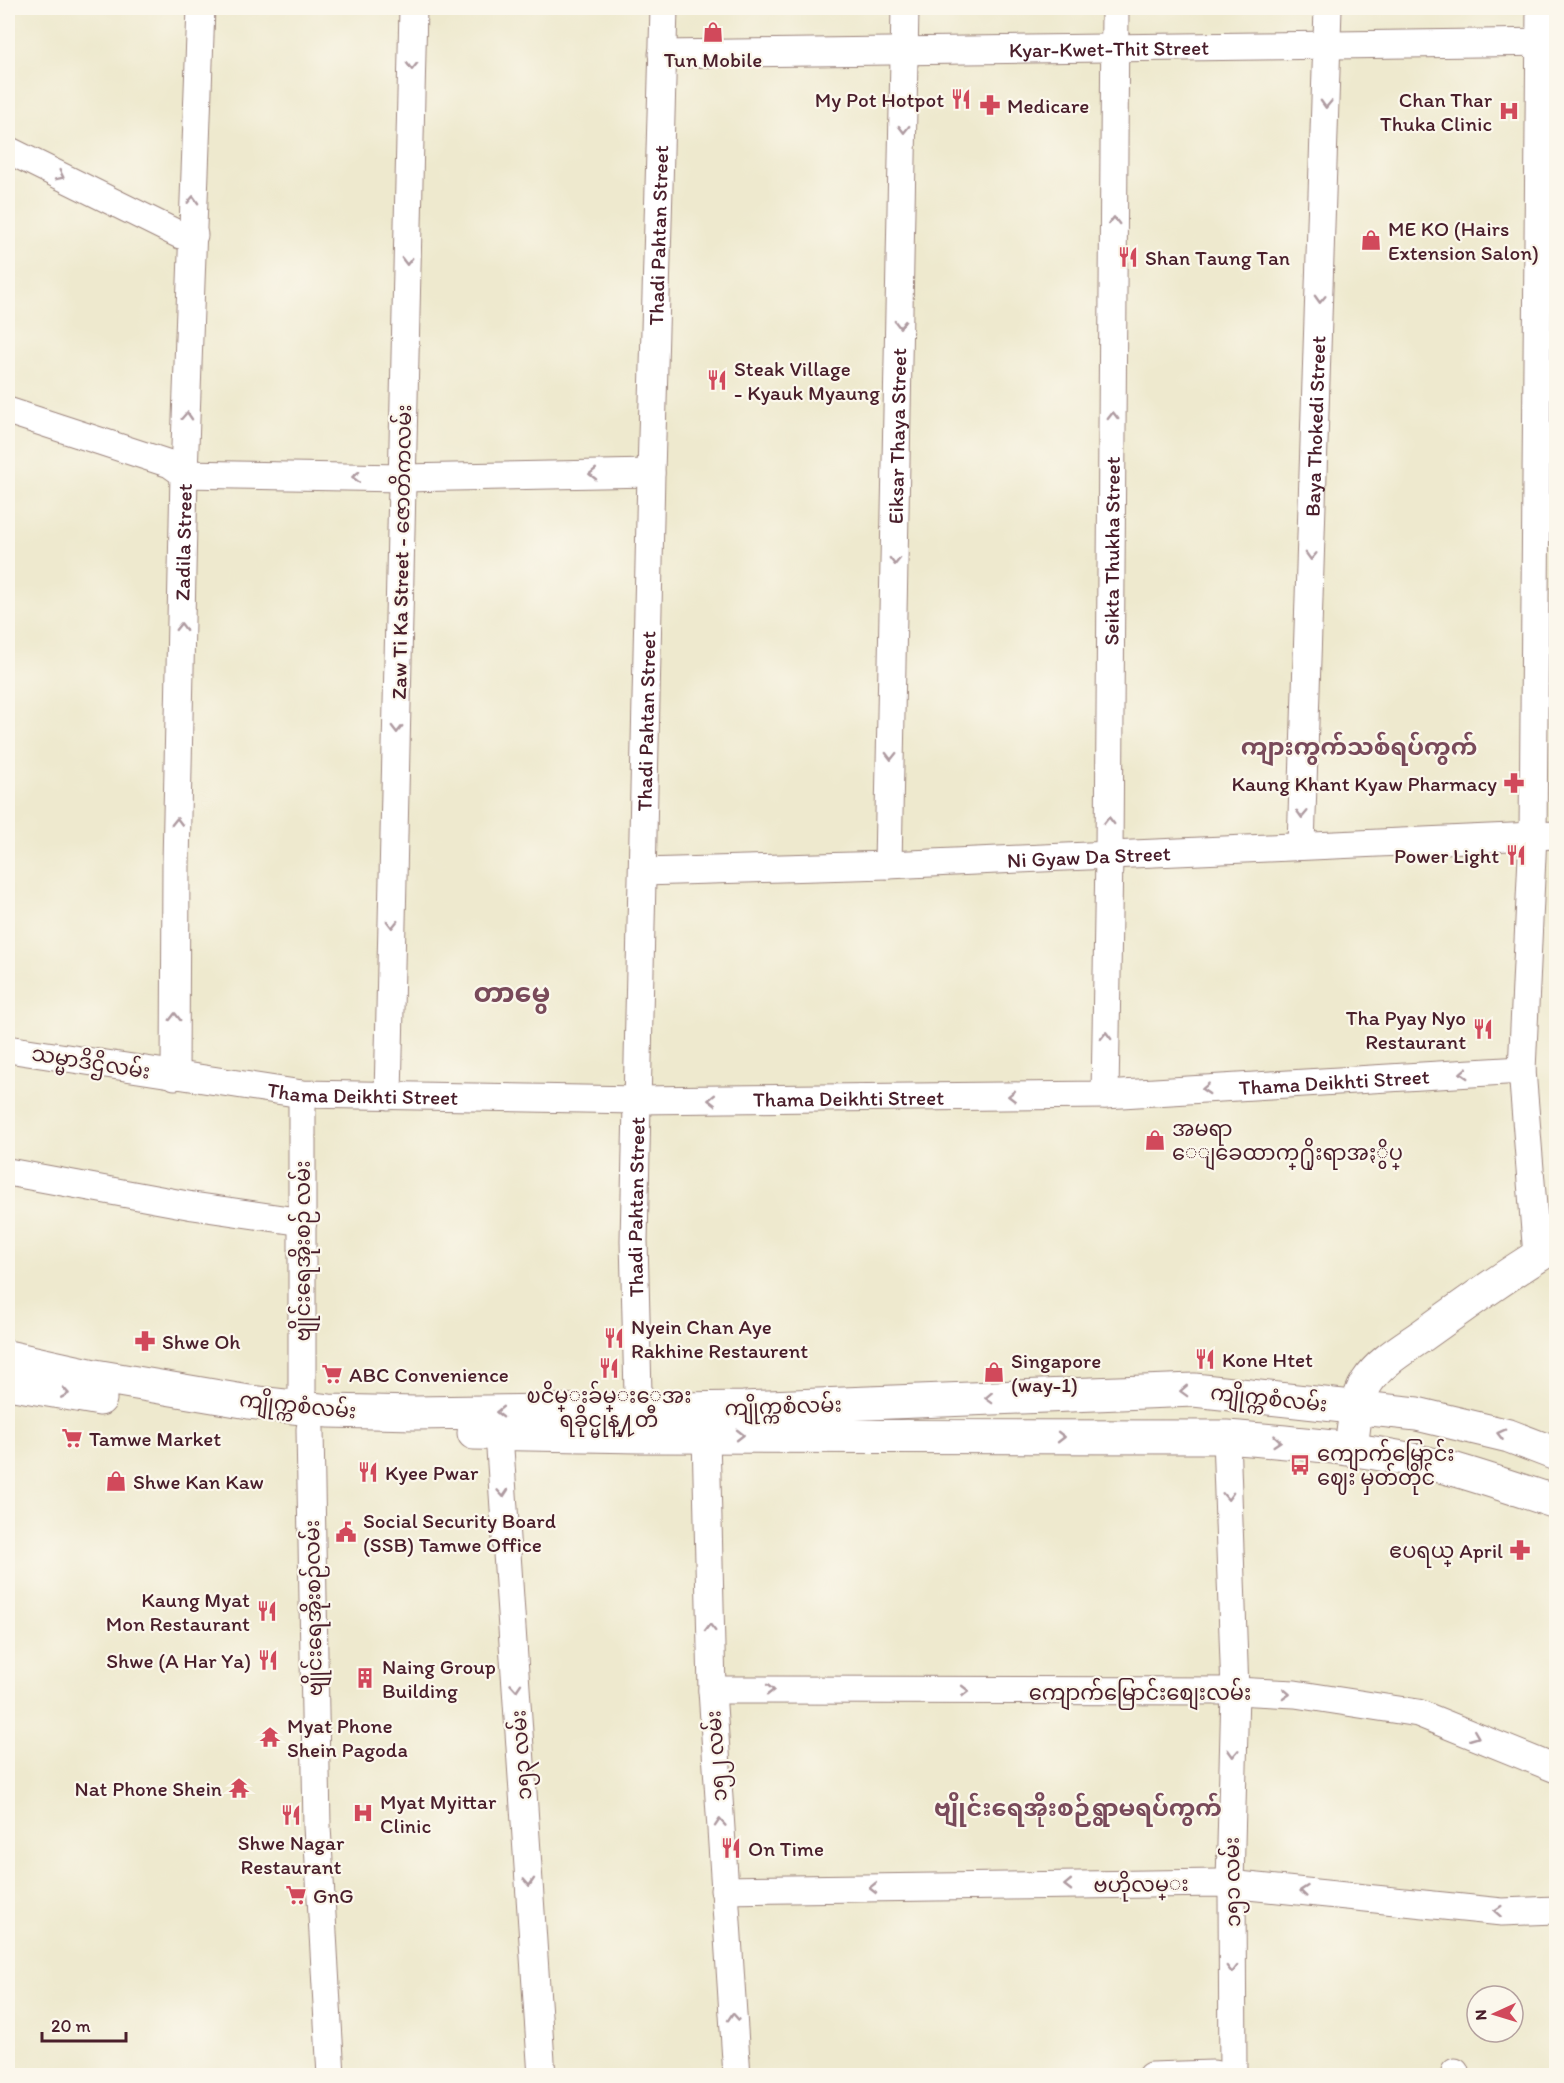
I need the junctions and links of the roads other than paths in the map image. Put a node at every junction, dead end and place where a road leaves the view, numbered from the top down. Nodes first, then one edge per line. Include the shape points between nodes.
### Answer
1 (201, 8) edge
2 (413, 8) edge
3 (664, 8) edge
4 (905, 8) edge
5 (1115, 8) edge
6 (1328, 8) edge
7 (1540, 8) edge
8 (1548, 42) edge
9 (1328, 45) junction
10 (1116, 48) junction
11 (906, 51) junction
12 (662, 54) junction
13 (8, 150) edge
14 (194, 235) junction
15 (8, 411) edge
16 (651, 473) junction
17 (184, 474) junction
18 (402, 478) junction
19 (1545, 835) edge
20 (1301, 846) junction
21 (1109, 855) junction
22 (888, 865) junction
23 (643, 872) junction
24 (8, 1049) edge
25 (1522, 1070) junction
26 (175, 1076) junction
27 (302, 1094) junction
28 (1105, 1095) junction
29 (388, 1096) junction
30 (637, 1100) junction
31 (8, 1172) edge
32 (303, 1222) junction
33 (1547, 1251) edge
34 (8, 1357) edge
35 (8, 1383) edge
36 (1357, 1407) junction
37 (306, 1419) junction
38 (639, 1423) junction
39 (499, 1434) junction
40 (706, 1435) junction
41 (1226, 1437) junction
42 (1351, 1449) junction
43 (1557, 1454) edge
44 (1557, 1502) edge
45 (712, 1690) junction
46 (1235, 1691) junction
47 (1557, 1768) edge
48 (1230, 1883) junction
49 (724, 1890) junction
50 (1557, 1910) edge
51 (331, 2076) edge
52 (542, 2076) edge
53 (737, 2076) edge
54 (1151, 2076) edge
55 (1223, 2076) edge
56 (1233, 2076) edge

14 -> 1 street, Zadila Street
2 -> 18 street, Zaw Ti Ka Street - ဇောတိကလမ်း
3 - 12 street, Thadi Pahtan Street
4 - 11 street, Eiksar Thaya Street
5 - 10 street, Seikta Thukha Street
6 - 9 street, Baya Thokedi Street
7 - 8 street
8 - 9 street, Kyar-Kwet-Thit Street
8 - 19 street
9 - 10 street, Kyar-Kwet-Thit Street
9 -> 20 street, Baya Thokedi Street
10 - 11 street, Kyar-Kwet-Thit Street
21 -> 10 street, Seikta Thukha Street
11 - 12 street, Kyar-Kwet-Thit Street
11 -> 22 street, Eiksar Thaya Street
12 - 16 street, Thadi Pahtan Street
13 -> 14 street via 180,235
17 -> 14 street, Zadila Street
15 - 17 street via 170,464
16 -> 18 street
16 - 23 street, Thadi Pahtan Street
18 -> 17 street
26 -> 17 street, Zadila Street
18 -> 29 street, Zaw Ti Ka Street - ဇောတိကလမ်း
19 - 20 street, Ni Gyaw Da Street
19 - 25 street
20 - 21 street, Ni Gyaw Da Street
21 - 22 street, Ni Gyaw Da Street
28 -> 21 street, Seikta Thukha Street
22 - 23 street, Ni Gyaw Da Street
23 - 30 street, Thadi Pahtan Street
24 - 26 street, သမ္မာဒိဌိလမ်း
25 -> 28 street, Thama Deikhti Street
25 - 33 street
26 - 27 street, Thama Deikhti Street
27 - 29 street, Thama Deikhti Street
27 - 32 street, ဗျိုင်းရေအိုးစဉ် လမ်း
28 -> 30 street, Thama Deikhti Street
29 - 30 street, Thama Deikhti Street
30 - 38 street, Thadi Pahtan Street via 634,1241
31 - 32 street
32 - 37 street, ဗျိုင်းရေအိုးစဉ် လမ်း
33 - 36 main road via 1378,1368
34 - 37 main road, ကျိုက္ကစံလမ်း via 249,1402
35 -> 37 main road, ကျိုက္ကစံလမ်း via 283,1428
36 -> 38 main road, ကျိုက္ကစံလမ်း via 1194,1390 743,1408
36 - 42 main road
43 -> 36 main road, ကျိုက္ကစံလမ်း via 1509,1436 1417,1414
38 -> 37 main road, ကျိုက္ကစံလမ်း via 329,1411
37 - 39 main road, ကျိုက္ကစံလမ်း
37 - 51 street, ဗျိုင်းရေအိုးစဉ်လမ်း via 317,1826
38 - 39 main road, ကျိုက္ကစံလမ်း
38 - 40 main road, ကျိုက္ကစံလမ်း
39 -> 52 street, ၁၅၃ လမ်း
40 -> 41 main road, ကျိုက္ကစံလမ်း
45 -> 40 street, ၁၅၂ လမ်း
41 -> 42 main road, ကျိုက္ကစံလမ်း
41 -> 46 street, ၁၅၁ လမ်း
42 - 44 main road, ကျိုက္ကစံလမ်း via 1455,1470
45 -> 46 street, ကျောက်မြောင်းစျေးလမ်း
49 -> 45 street, ၁၅၂ လမ်း
46 -> 47 street, ကျောက်မြောင်းစျေးလမ်း via 1295,1694 1418,1713
46 -> 48 street, ၁၅၁ လမ်း
48 -> 49 street, ဗဟိုလမ္း
50 -> 48 street, ဗဟိုလမ္း via 1502,1912
48 -> 56 street, ၁၅၁ လမ်း
53 -> 49 street, ၁၅၂ လမ်း
54 - 55 street

